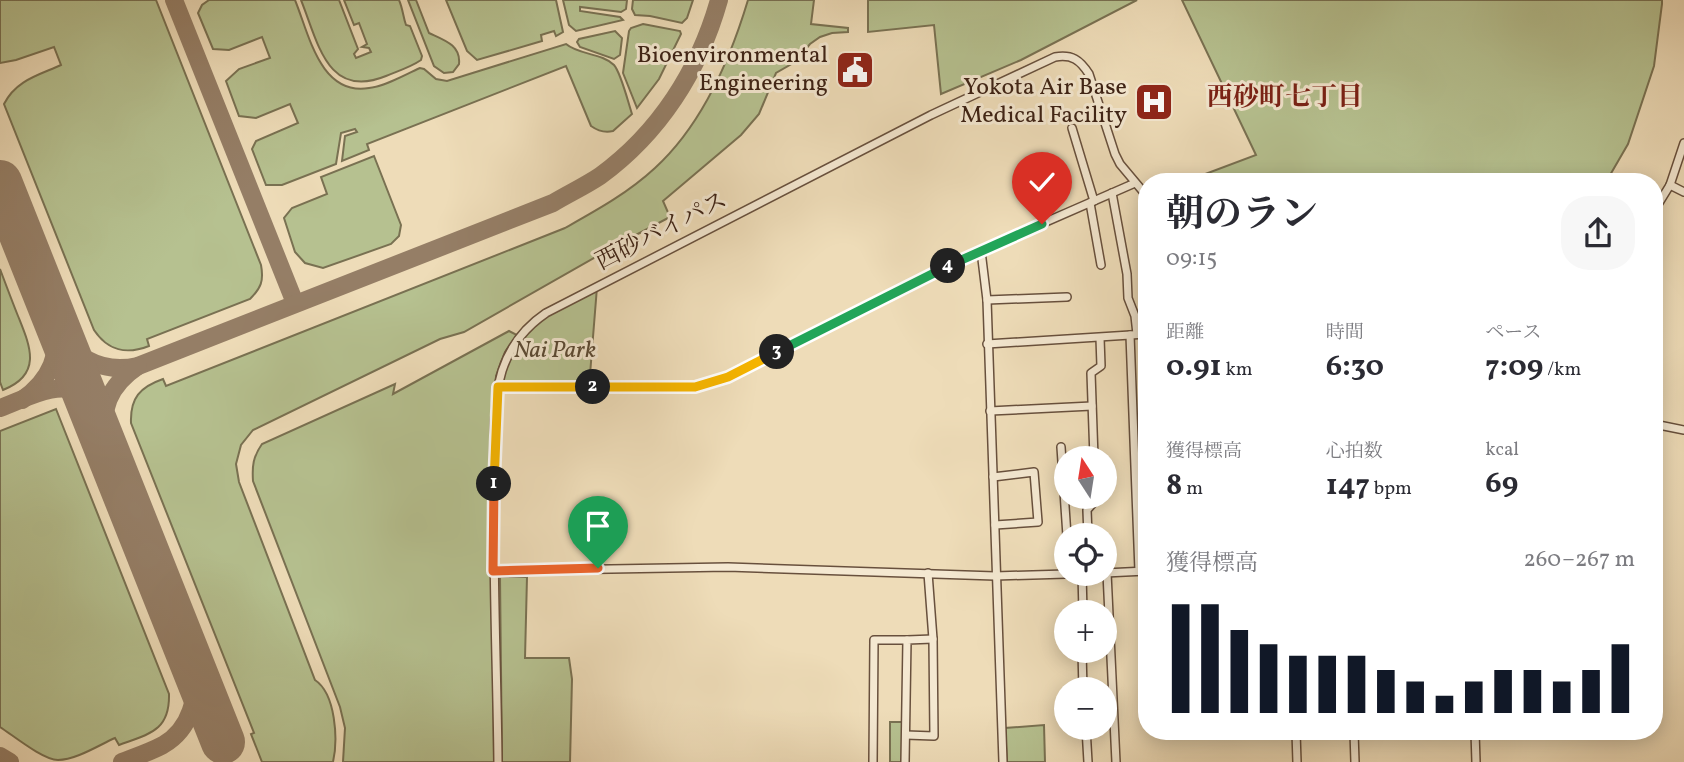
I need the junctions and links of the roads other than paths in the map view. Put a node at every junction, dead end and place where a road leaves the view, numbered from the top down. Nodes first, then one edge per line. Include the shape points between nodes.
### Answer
1 (1072, 128) dead end
2 (1684, 143) edge
3 (1135, 183) junction
4 (1670, 185) junction
5 (1138, 186) edge
6 (1684, 192) edge
7 (1112, 193) junction
8 (1663, 196) edge
9 (1092, 202) junction
10 (981, 251) junction
11 (1101, 265) dead end
12 (1067, 297) dead end
13 (987, 300) junction
14 (1133, 335) junction
15 (1138, 335) edge
16 (1100, 338) junction
17 (987, 344) junction
18 (498, 387) junction
19 (1092, 406) junction
20 (990, 411) junction
21 (1663, 426) edge
22 (1684, 430) edge
23 (1094, 446) edge
24 (1138, 466) edge
25 (993, 477) junction
26 (995, 525) junction
27 (493, 571) junction
28 (1138, 571) edge
29 (1117, 572) edge
30 (928, 573) junction
31 (1054, 574) edge
32 (995, 576) junction
33 (1107, 586) edge
34 (933, 639) junction
35 (907, 640) junction
36 (1112, 677) edge
37 (906, 735) junction
38 (1087, 740) edge
39 (1115, 740) edge
40 (1296, 740) edge
41 (1354, 740) edge
42 (1475, 740) edge
43 (498, 762) edge
44 (873, 762) edge
45 (905, 762) edge
46 (1003, 762) edge
47 (1088, 762) edge
48 (1116, 762) edge
49 (1297, 762) edge
50 (1355, 762) edge
51 (1476, 762) edge

1 - 9 street
2 - 4 street
3 - 5 street, 西砂バイパス
3 - 7 street
3 - 18 street, 西砂バイパス via 1115,155 1089,74 1073,57 1049,59 546,313 513,344
4 - 6 street
4 - 8 street
7 - 9 street
7 - 14 street via 1128,298 1135,316
9 - 10 street
9 - 11 street
10 - 13 street
10 - 18 street via 728,377 695,387
12 - 13 street
13 - 17 street
14 - 15 street
14 - 16 street
14 - 24 street
16 - 17 street
16 - 19 street via 1101,366 1091,373
17 - 20 street
18 - 27 street, 西砂バイパス
19 - 20 street
19 - 23 street
20 - 25 street
21 - 22 street
25 - 26 street
25 - 26 street via 1034,472 1038,522
26 - 32 street
27 - 30 street via 764,567
27 - 43 street, 西砂バイパス
28 - 29 street
30 - 32 street
30 - 34 street
31 - 32 street
32 - 46 street
33 - 36 street
34 - 35 street
34 - 37 street via 934,736
35 - 37 street
35 - 44 street via 874,640
37 - 45 street
38 - 47 street
39 - 48 street
40 - 49 street
41 - 50 street
42 - 51 street

